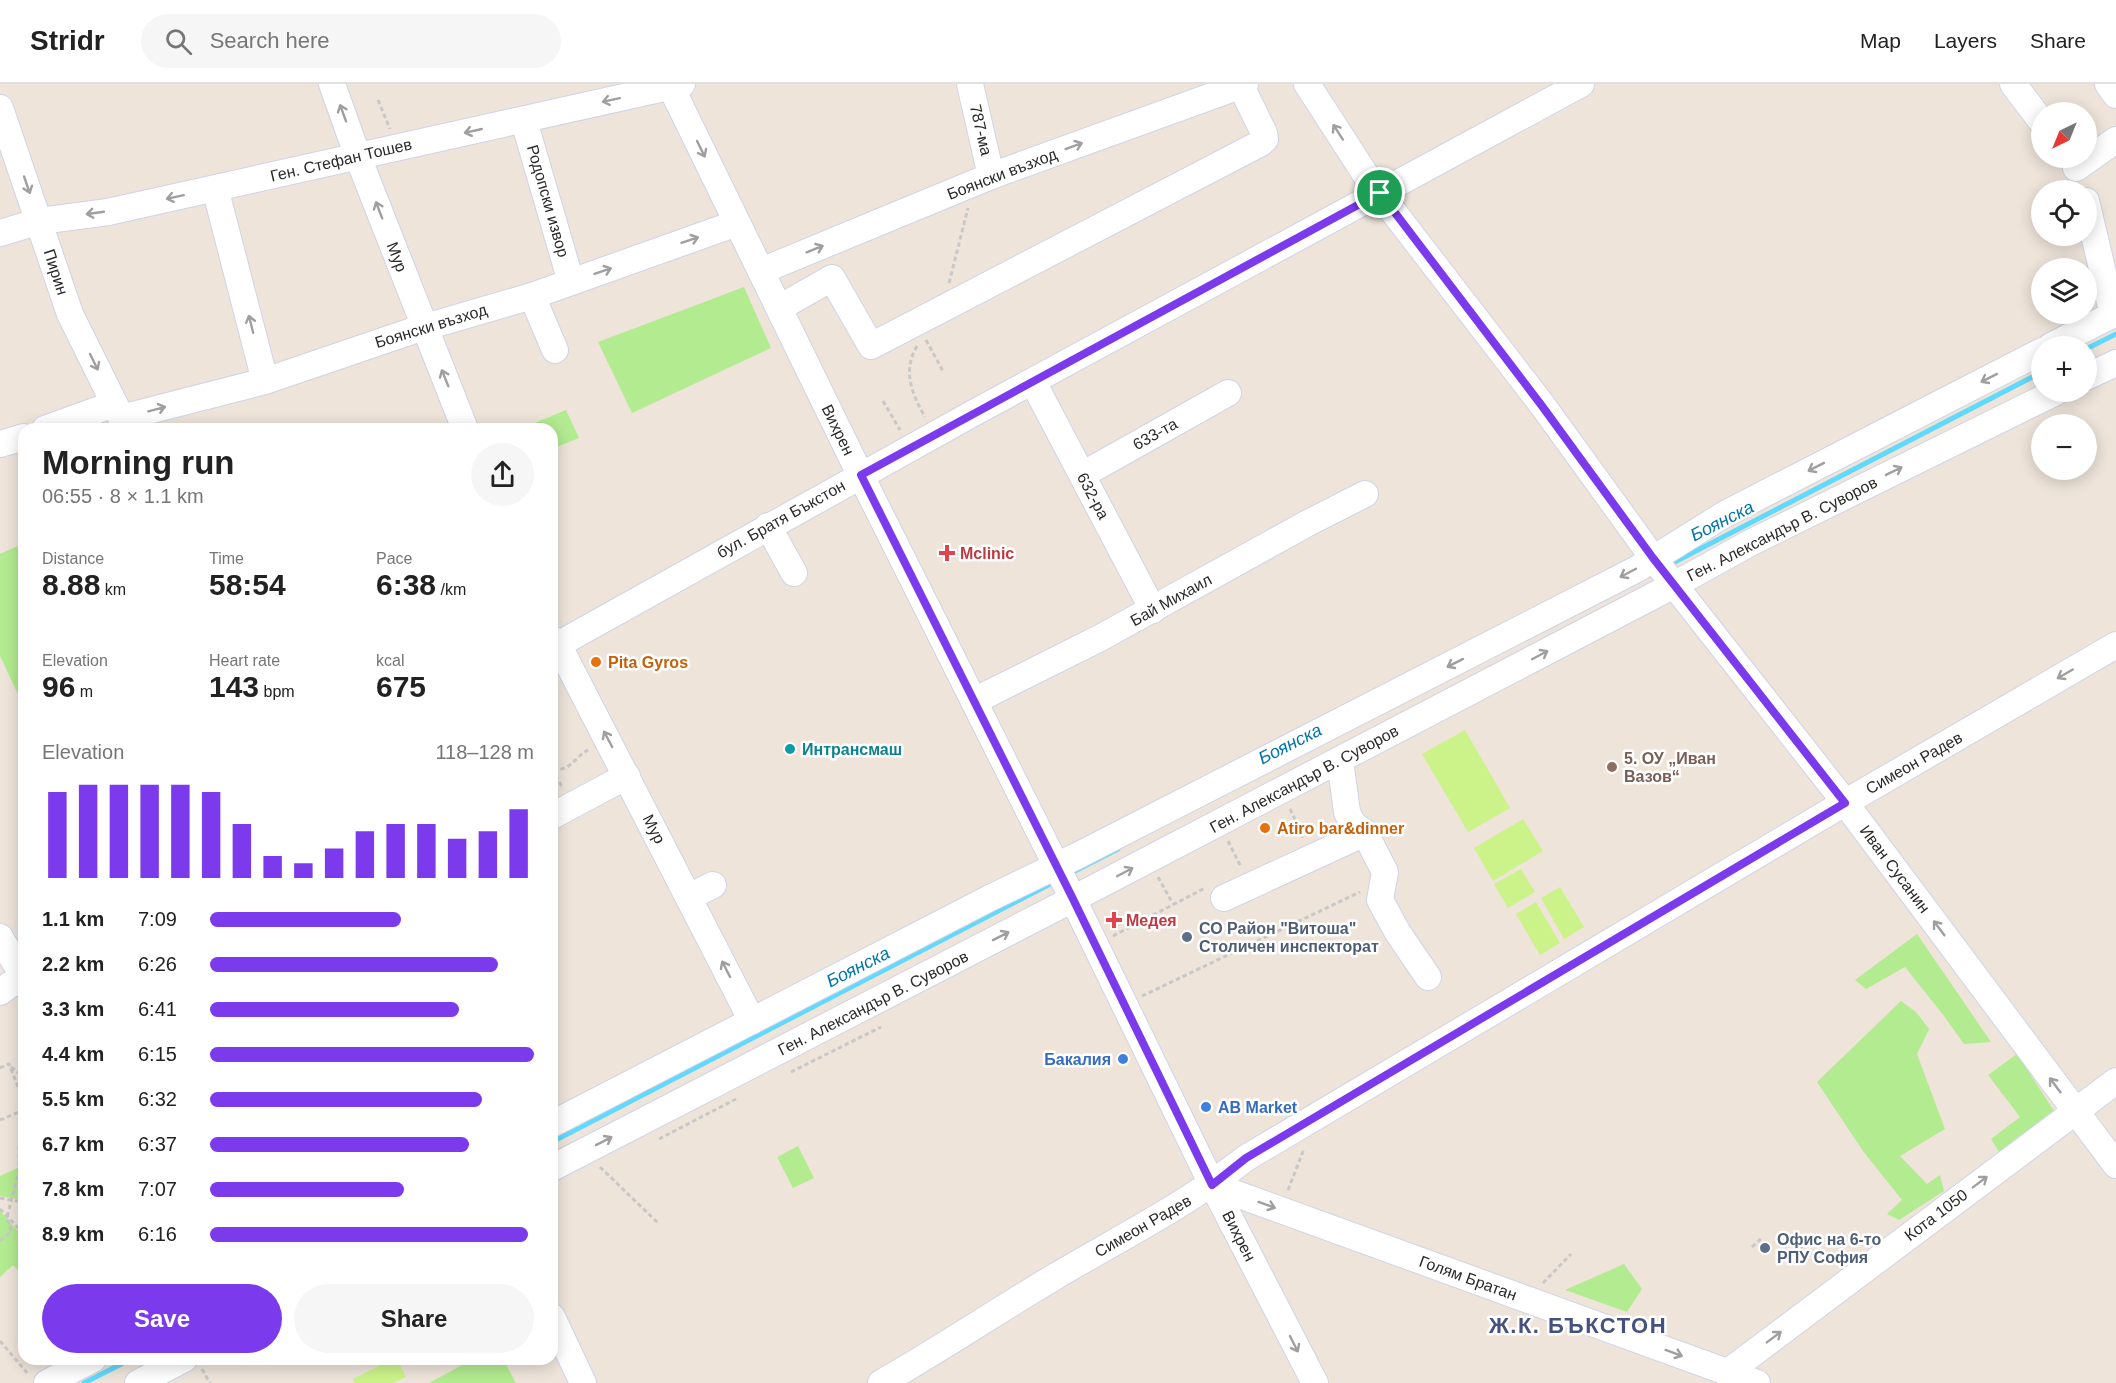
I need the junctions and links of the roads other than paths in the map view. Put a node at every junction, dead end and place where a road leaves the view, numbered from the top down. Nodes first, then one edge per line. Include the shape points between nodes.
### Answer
1 (332, 84) edge
2 (970, 84) edge
3 (1307, 84) edge
4 (1581, 84) edge
5 (2013, 84) edge
6 (2108, 84) edge
7 (677, 85) edge
8 (1243, 85) edge
9 (2116, 95) edge
10 (0, 108) edge
11 (2031, 108) edge
12 (524, 121) junction
13 (2116, 140) edge
14 (358, 157) junction
15 (2076, 172) edge
16 (983, 179) junction
17 (215, 189) junction
18 (1380, 193) junction
19 (40, 221) junction
20 (737, 223) junction
21 (0, 233) edge
22 (2097, 244) edge
23 (761, 271) junction
24 (571, 282) junction
25 (532, 296) junction
26 (779, 308) junction
27 (2115, 314) edge
28 (424, 327) junction
29 (2071, 336) edge
30 (555, 350) dead end
31 (2031, 357) edge
32 (2116, 363) edge
33 (2097, 372) edge
34 (265, 381) junction
35 (1033, 382) junction
36 (1228, 393) dead end
37 (2036, 402) edge
38 (121, 417) edge
39 (83, 423) edge
40 (463, 423) edge
41 (18, 439) edge
42 (0, 444) edge
43 (861, 475) junction
44 (1082, 475) junction
45 (1365, 494) dead end
46 (768, 526) junction
47 (1653, 558) junction
48 (794, 573) dead end
49 (1674, 585) junction
50 (1153, 610) junction
51 (558, 642) edge
52 (2116, 645) edge
53 (558, 648) edge
54 (974, 701) junction
55 (1340, 760) junction
56 (627, 776) junction
57 (1845, 803) junction
58 (558, 813) edge
59 (1365, 834) junction
60 (1055, 867) junction
61 (713, 885) dead end
62 (689, 897) junction
63 (1224, 898) dead end
64 (1073, 899) junction
65 (0, 937) edge
66 (1428, 977) dead end
67 (17, 986) edge
68 (752, 1021) junction
69 (2116, 1081) edge
70 (2075, 1111) junction
71 (558, 1121) edge
72 (558, 1165) edge
73 (2116, 1165) edge
74 (1212, 1185) junction
75 (558, 1330) edge
76 (76, 1365) edge
77 (175, 1365) edge
78 (1730, 1378) edge
79 (38, 1379) edge
80 (153, 1379) edge
81 (583, 1383) edge
82 (881, 1383) edge
83 (1315, 1383) edge
84 (1757, 1383) edge

14 -> 1 street, Мур
2 - 16 street, 787-ма
18 -> 3 street, Иван Сусанин
4 - 18 street, бул. Братя Бъкстон
5 - 11 street
6 - 9 street
7 -> 12 street, Ген. Стефан Тошев
7 -> 20 street, Вихрен
16 -> 8 street, Боянски възход
8 - 26 street via 1264,133 1261,144 871,346 832,278
10 -> 19 street, Пирин
12 -> 14 street, Ген. Стефан Тошев
12 - 24 street, Родопски извор
13 - 15 street
14 - 17 street, Ген. Стефан Тошев
28 -> 14 street, Мур
23 -> 16 street, Боянски възход
17 -> 19 street, Ген. Стефан Тошев via 108,212
34 -> 17 street
18 - 35 street, бул. Братя Бъкстон
18 - 47 street, Иван Сусанин
19 - 21 street, Ген. Стефан Тошев
19 -> 38 street, Пирин via 70,314
20 - 23 street, Вихрен
24 -> 20 street, Боянски възход
22 - 27 street
23 - 26 street, Вихрен
24 - 25 street, Боянски възход
25 - 28 street, Боянски възход
25 - 30 street
26 - 43 street, Вихрен
27 - 29 street
28 - 34 street, Боянски възход
40 -> 28 street, Мур
31 -> 47 street, Ген. Александър В. Суворов via 1725,514
32 - 33 street
38 -> 34 street, Боянски възход
35 - 43 street, бул. Братя Бъкстон
35 - 44 street, 632-ра
36 - 44 street, 633-та
49 -> 37 street, Ген. Александър В. Суворов via 1752,542
38 - 39 street, Боянски възход
41 - 42 street
43 - 46 street, бул. Братя Бъкстон
43 - 54 street, Вихрен
44 - 50 street, 632-ра
45 - 50 street, Бай Михаил
46 - 48 street
46 - 51 street, бул. Братя Бъкстон
47 - 49 street, Иван Сусанин
47 -> 60 street, Ген. Александър В. Суворов
55 -> 49 street, Ген. Александър В. Суворов
49 - 57 street, Иван Сусанин
50 - 54 street, Бай Михаил
52 -> 57 street, Симеон Радев
56 -> 53 street, Мур
54 - 60 street, Вихрен
55 - 59 street via 1347,812 1352,823
64 -> 55 street, Ген. Александър В. Суворов
56 - 58 street
56 - 62 street, Мур
70 -> 57 street, Иван Сусанин
57 - 74 street, Симеон Радев via 1246,1158
59 - 63 street
59 - 66 street via 1385,872 1380,900
60 - 64 street, Вихрен
60 - 68 street, Ген. Александър В. Суворов
61 - 62 street
68 -> 62 street, Мур
72 -> 64 street, Ген. Александър В. Суворов
64 - 74 street, Вихрен
65 - 67 street
68 - 71 street, Ген. Александър В. Суворов
69 - 70 street, Кота 1050
70 - 73 street, Иван Сусанин
78 -> 70 street, Кота 1050
74 -> 78 street, Голям Братан
74 - 82 street, Симеон Радев
74 -> 83 street, Вихрен
75 - 81 street
76 - 79 street
77 - 80 street
78 - 84 street, Голям Братан

